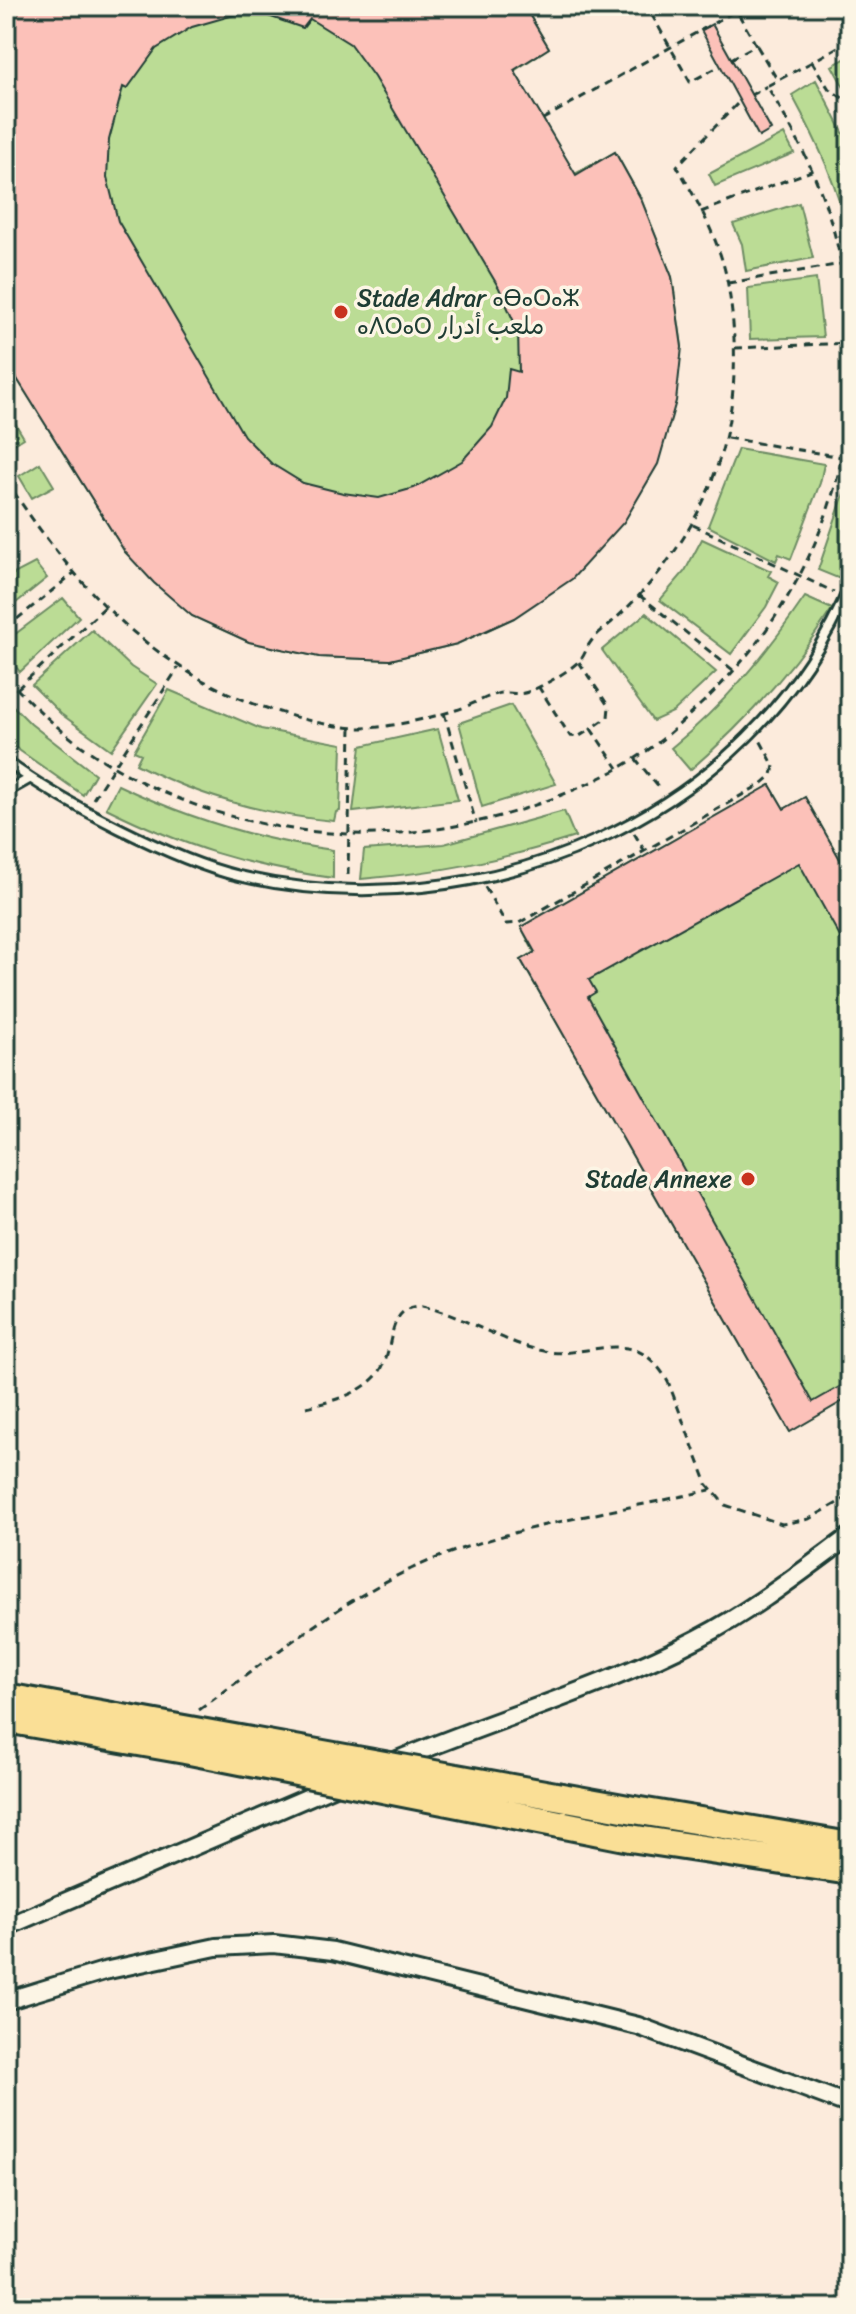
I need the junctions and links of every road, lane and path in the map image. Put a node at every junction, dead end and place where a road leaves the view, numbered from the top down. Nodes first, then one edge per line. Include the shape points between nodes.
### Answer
1 (657, 6) edge
2 (744, 6) edge
3 (735, 8) edge
4 (850, 40) edge
5 (756, 45) junction
6 (670, 48) junction
7 (731, 59) dead end
8 (812, 62) junction
9 (720, 66) dead end
10 (778, 81) junction
11 (767, 86) junction
12 (751, 95) dead end
13 (740, 101) dead end
14 (850, 103) edge
15 (543, 119) dead end
16 (814, 170) junction
17 (701, 212) junction
18 (842, 264) junction
19 (728, 283) junction
20 (850, 334) edge
21 (850, 343) edge
22 (735, 348) junction
23 (850, 404) edge
24 (727, 438) junction
25 (842, 457) junction
26 (6, 480) edge
27 (693, 525) junction
28 (74, 573) junction
29 (799, 578) junction
30 (850, 585) edge
31 (639, 595) junction
32 (845, 596) junction
33 (105, 607) junction
34 (6, 628) edge
35 (579, 661) junction
36 (178, 668) junction
37 (734, 671) junction
38 (6, 678) edge
39 (538, 686) junction
40 (17, 689) junction
41 (444, 713) junction
42 (351, 727) junction
43 (591, 729) junction
44 (755, 730) junction
45 (635, 758) junction
46 (6, 761) edge
47 (114, 766) junction
48 (618, 768) junction
49 (29, 779) junction
50 (6, 792) edge
51 (670, 801) junction
52 (87, 809) junction
53 (476, 823) junction
54 (630, 827) junction
55 (347, 836) junction
56 (646, 853) junction
57 (481, 879) junction
58 (348, 890) junction
59 (306, 1407) dead end
60 (710, 1490) junction
61 (850, 1496) edge
62 (850, 1536) edge
63 (6, 1697) edge
64 (190, 1716) dead end
65 (6, 1719) edge
66 (850, 1846) edge
67 (850, 1871) edge
68 (6, 1927) edge
69 (6, 2001) edge
70 (850, 2105) edge

1 - 6 path via 649,10
2 - 3 path
3 - 5 path
3 - 6 path
4 - 8 path
5 - 7 path
5 - 10 path
6 - 9 path via 690,82
6 - 15 path
8 - 10 path
8 - 14 path via 829,89
10 - 11 path
11 - 12 path
11 - 16 path
13 - 17 path via 677,166
16 - 17 path
16 - 18 path
17 - 19 path
18 - 19 path
18 - 20 path
19 - 22 path
21 - 22 path
22 - 24 path
23 - 25 path
24 - 25 path
24 - 27 path
25 - 29 path
26 - 28 path
27 - 29 path
27 - 31 path
28 - 33 path
28 - 34 path
29 - 32 path
29 - 37 path via 778,616
30 - 32 lane
31 - 35 path via 593,639
31 - 37 path
32 - 44 lane via 813,657
33 - 36 path
33 - 40 path
35 - 39 path
35 - 43 path via 610,713
36 - 42 path via 263,708
36 - 47 path
37 - 45 path
38 - 40 path
39 - 41 path
39 - 43 path via 570,736
40 - 47 path via 46,718
41 - 42 path
41 - 53 path
42 - 55 path
43 - 48 path
44 - 51 lane
44 - 56 path via 774,766 772,775
45 - 48 path
45 - 51 path
46 - 49 lane
47 - 52 path
47 - 55 path via 188,803 281,827
48 - 53 path via 520,812
49 - 50 lane
49 - 52 lane
51 - 54 lane
52 - 58 lane via 155,845 237,876
53 - 55 path
54 - 56 path
54 - 57 lane
55 - 58 path
56 - 57 path via 510,925
57 - 58 lane
59 - 60 path via 340,1398 374,1378 391,1348 392,1322 416,1306 550,1352 634,1349 659,1368 669,1384
60 - 61 path via 731,1508 782,1524 809,1519
60 - 64 path via 508,1535 409,1570 352,1602
62 - 68 street via 734,1618 659,1658 429,1746
63 - 66 highway, bridge
65 - 67 highway, bridge via 630,1838
69 - 70 street via 104,1971 216,1947 274,1944 333,1951 638,2026

